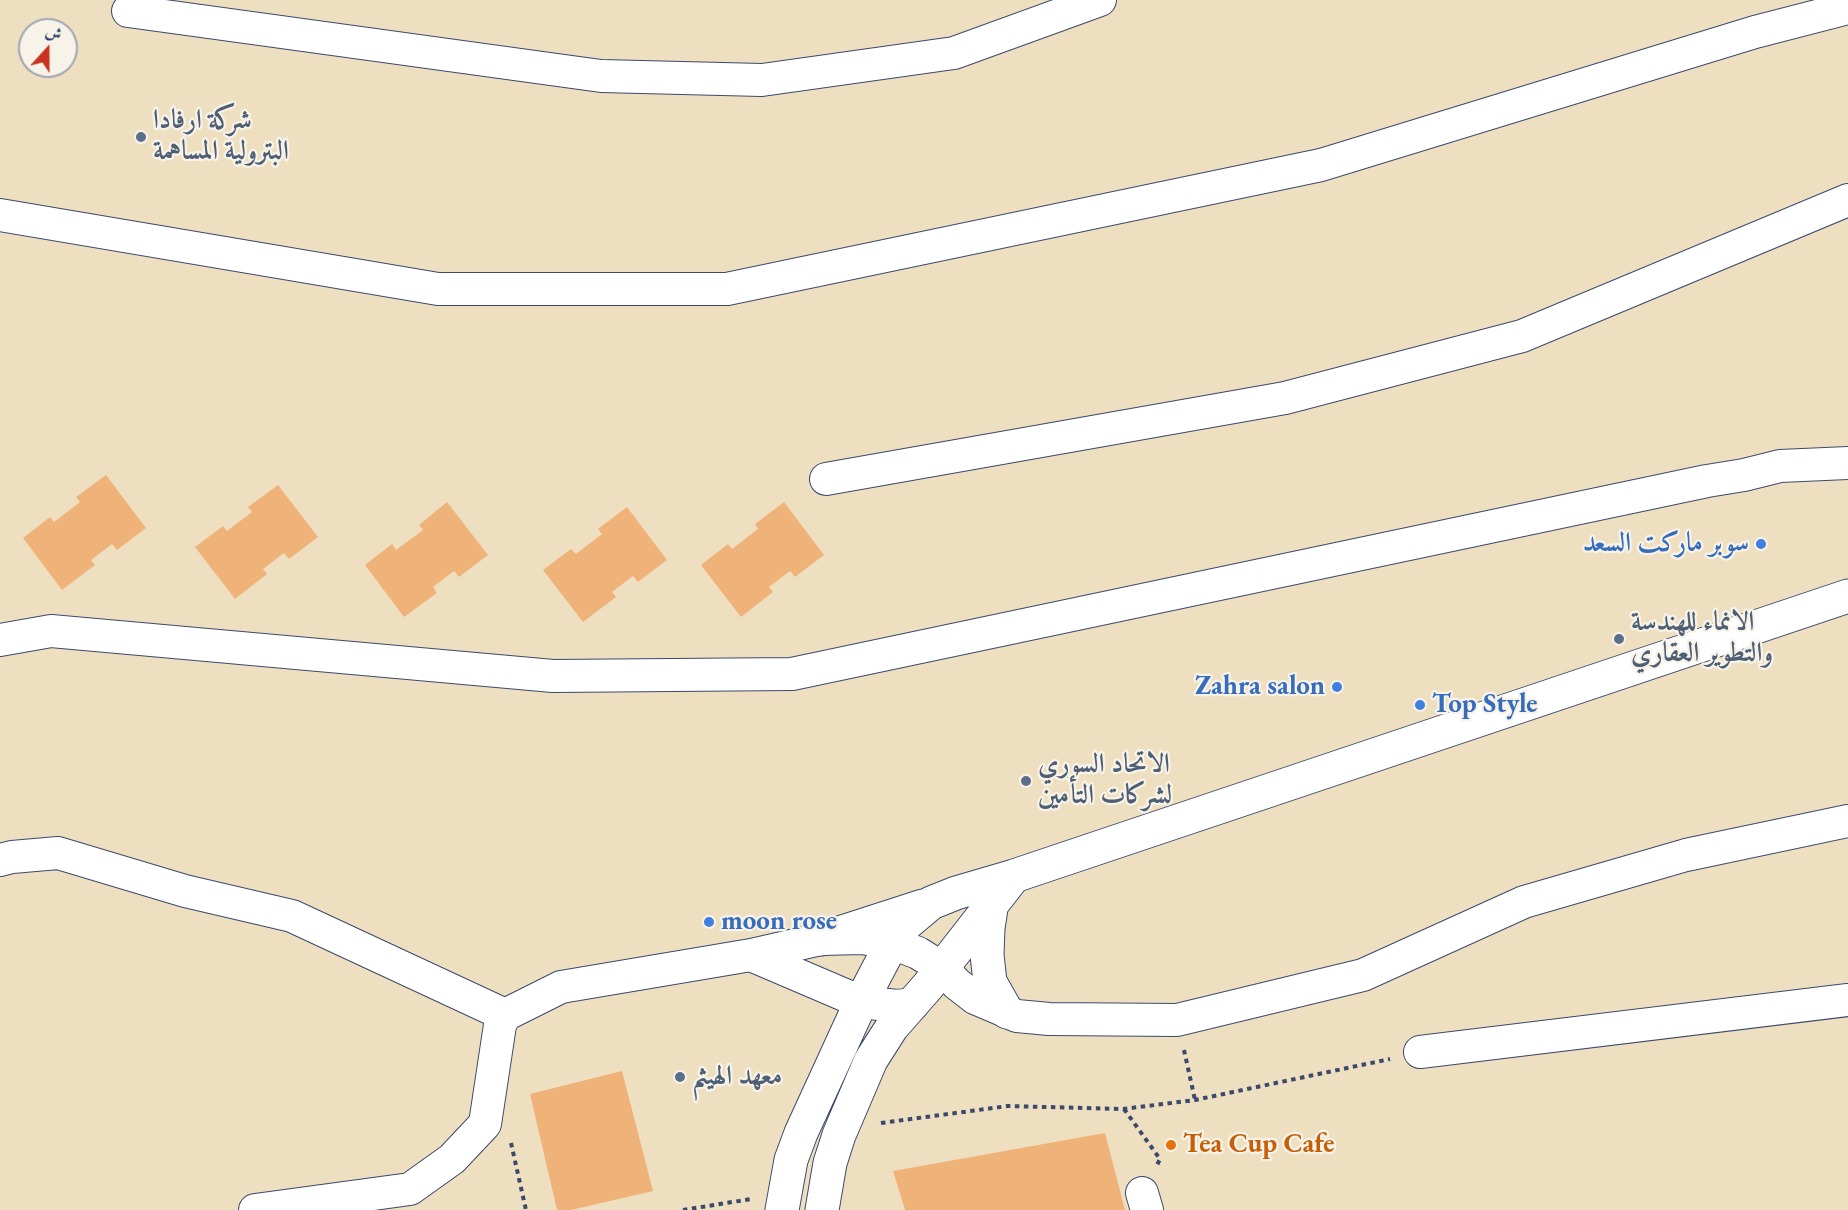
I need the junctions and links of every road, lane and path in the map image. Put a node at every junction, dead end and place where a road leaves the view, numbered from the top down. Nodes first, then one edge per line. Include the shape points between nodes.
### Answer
1 (1100, 0) edge
2 (1848, 8) edge
3 (128, 11) dead end
4 (1848, 200) edge
5 (0, 215) edge
6 (1848, 463) edge
7 (826, 479) dead end
8 (1848, 596) edge
9 (0, 640) edge
10 (1848, 821) edge
11 (0, 860) edge
12 (1014, 876) junction
13 (992, 902) junction
14 (931, 903) junction
15 (821, 939) junction
16 (892, 943) junction
17 (751, 955) junction
18 (942, 968) junction
19 (1848, 1000) edge
20 (861, 1002) junction
21 (913, 1004) junction
22 (1007, 1012) junction
23 (505, 1015) junction
24 (1177, 1020) junction
25 (1420, 1052) joint
26 (1195, 1100) junction
27 (1123, 1109) junction
28 (870, 1125) dead end
29 (510, 1135) dead end
30 (1160, 1159) dead end
31 (783, 1202) edge
32 (255, 1210) edge
33 (525, 1210) edge
34 (683, 1210) edge
35 (822, 1210) edge

1 - 3 street via 954,53 762,80 601,76
2 - 5 street via 1755,32 1321,165 727,290 438,289
4 - 7 street via 1522,336 1285,398
6 - 9 street via 1780,466 792,674 553,676 51,632
8 - 12 street
10 - 24 street via 1686,855 1524,902 1363,975
11 - 23 street via 58,853 185,891 292,916
12 - 13 street
12 - 14 street
13 - 18 street
13 - 22 street via 987,946 990,982
14 - 15 street
14 - 16 street via 906,924
15 - 16 street via 862,938
15 - 17 street
16 - 18 street
16 - 20 street
17 - 20 street
17 - 23 street via 561,987
18 - 21 street
18 - 22 street via 975,999
19 - 25 street
20 - 21 street
20 - 31 street via 801,1133
21 - 35 street via 871,1060 839,1135
22 - 24 street via 1049,1019
23 - 32 street via 500,1025 486,1124 452,1159 410,1189
24 - 26 path
25 - 26 path
26 - 27 path
27 - 28 path via 1008,1106
27 - 30 path
29 - 33 path
31 - 34 path

